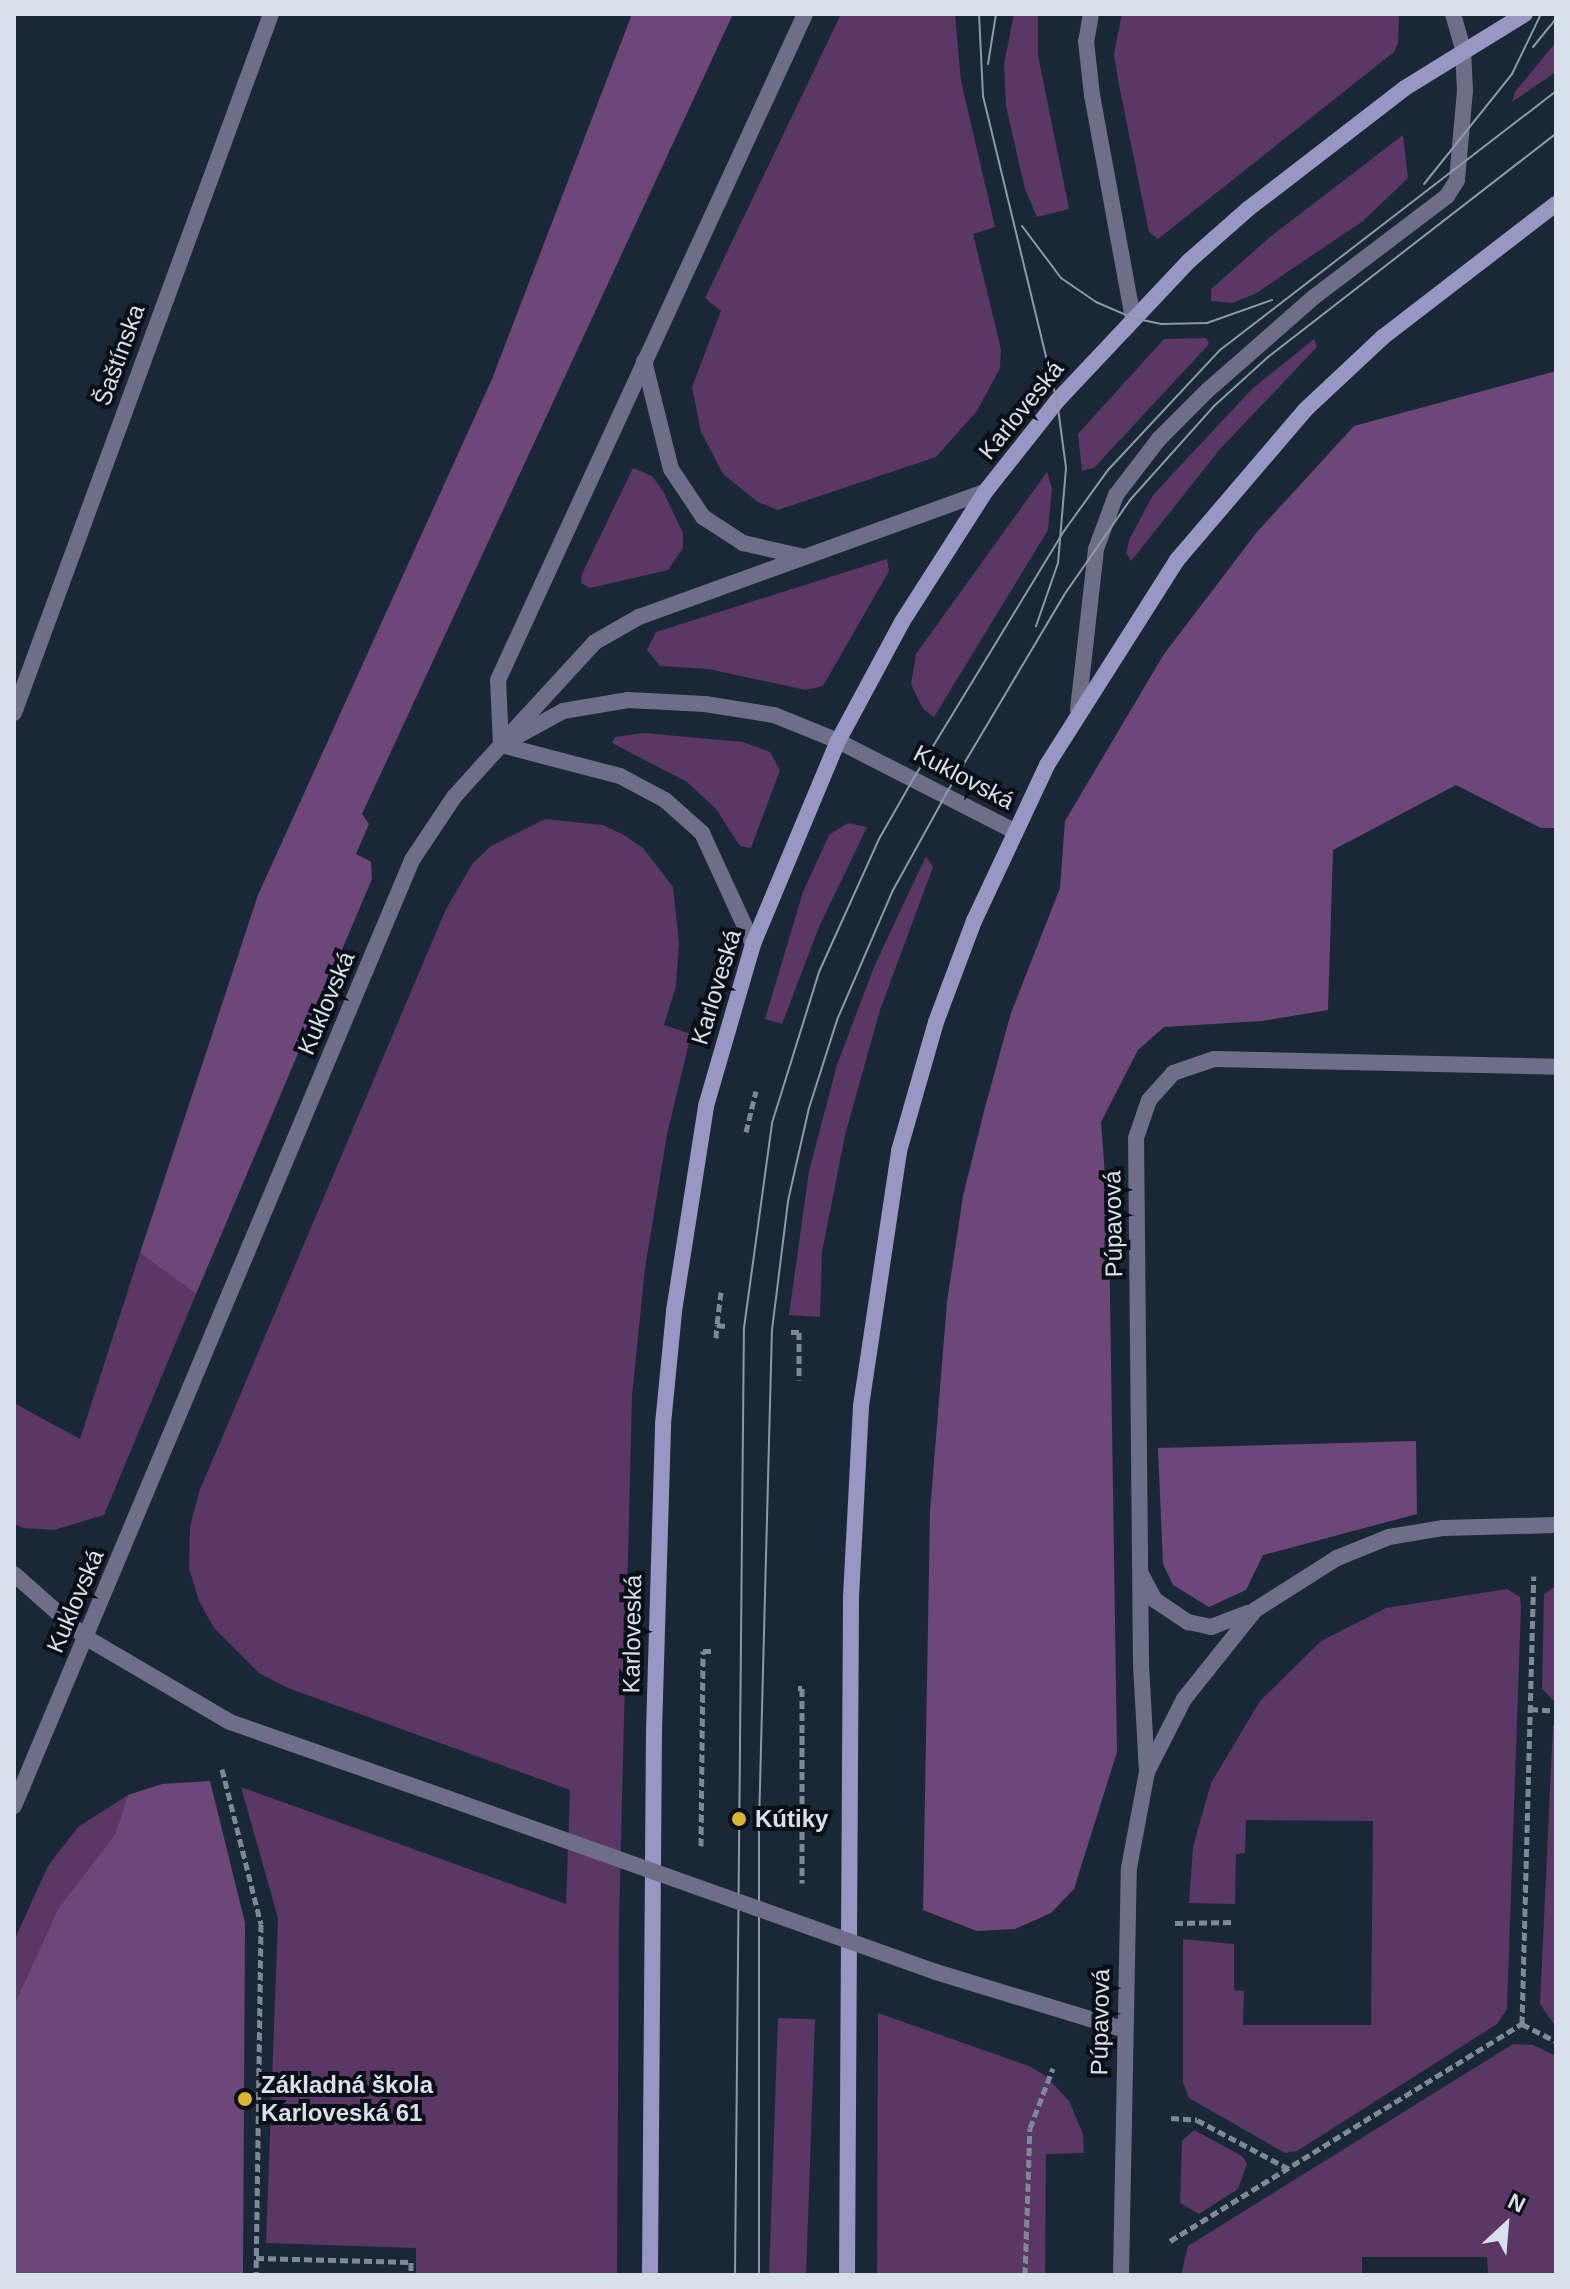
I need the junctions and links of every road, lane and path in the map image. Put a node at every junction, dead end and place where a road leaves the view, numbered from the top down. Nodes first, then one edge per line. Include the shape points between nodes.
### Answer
1 (271, 14) edge
2 (805, 14) edge
3 (1091, 14) edge
4 (1453, 14) edge
5 (1525, 14) edge
6 (1463, 49) junction
7 (1556, 204) edge
8 (1133, 318) junction
9 (644, 361) junction
10 (985, 492) junction
11 (806, 557) junction
12 (1078, 710) junction
13 (14, 713) edge
14 (838, 741) junction
15 (501, 745) junction
16 (1014, 831) junction
17 (753, 944) junction
18 (1556, 1067) edge
19 (759, 1080) dead end
20 (742, 1145) dead end
21 (723, 1279) dead end
22 (717, 1325) junction
23 (725, 1326) dead end
24 (791, 1332) dead end
25 (716, 1338) dead end
26 (799, 1380) dead end
27 (1556, 1525) edge
28 (1140, 1572) junction
29 (14, 1574) edge
30 (1534, 1576) dead end
31 (1255, 1610) junction
32 (85, 1637) junction
33 (711, 1651) dead end
34 (798, 1688) dead end
35 (1530, 1709) junction
36 (1556, 1711) edge
37 (222, 1769) dead end
38 (1147, 1772) junction
39 (14, 1806) edge
40 (701, 1848) dead end
41 (802, 1884) dead end
42 (1234, 1922) dead end
43 (1175, 1923) dead end
44 (1522, 2024) junction
45 (1123, 2029) junction
46 (1556, 2041) edge
47 (1053, 2068) dead end
48 (1171, 2118) dead end
49 (1292, 2170) junction
50 (1170, 2241) dead end
51 (256, 2258) junction
52 (256, 2275) edge
53 (411, 2275) edge
54 (650, 2275) edge
55 (847, 2275) edge
56 (1025, 2275) edge
57 (1121, 2275) edge

1 - 13 street, Šaštínska
2 - 9 street
3 - 8 street via 1086,41 1092,95
4 - 6 street
5 - 6 main road, Karloveská
6 - 8 main road, Karloveská via 1248,209
6 - 12 street via 1462,163 1447,196 1259,343 1159,439 1116,495 1096,549
7 - 12 main road via 1383,337 1305,410 1177,560
8 - 10 main road, Karloveská via 1057,401
9 - 11 street via 671,469 703,517 743,543
9 - 15 street via 498,680
10 - 11 street
10 - 14 main road, Karloveská via 902,622
11 - 15 street via 639,617 595,642
12 - 16 main road
14 - 15 street, Kuklovská via 774,715 628,700 563,711
14 - 16 street, Kuklovská
14 - 17 main road, Karloveská
15 - 17 street via 620,776 665,800 702,833
15 - 32 street, Kuklovská via 454,797 412,860
16 - 55 main road via 942,1008 899,1151 861,1406 851,1597
17 - 54 main road, Karloveská via 706,1106 674,1311 663,1424 654,1731
18 - 28 street, Púpavová via 1214,1059 1193,1062 1159,1087 1136,1138
19 - 20 path
21 - 22 path
22 - 23 path
22 - 25 path
24 - 26 path via 799,1332
27 - 31 street, Púpavová via 1443,1528 1389,1537 1298,1579
28 - 31 street via 1155,1600 1188,1622 1211,1627
28 - 38 street, Púpavová
29 - 32 street
30 - 35 path
31 - 38 street, Púpavová via 1184,1699
32 - 39 street, Kuklovská
32 - 45 street, bridge via 230,1722 936,1972
33 - 40 path via 703,1651
34 - 41 path
35 - 36 path
35 - 44 path
37 - 51 path via 261,1924
38 - 45 street, Púpavová via 1129,1868
42 - 43 path
44 - 46 path
44 - 49 path
45 - 57 street, Púpavová
47 - 56 path via 1030,2128
48 - 49 path via 1197,2120
49 - 50 path
51 - 52 path
51 - 53 path via 411,2262

